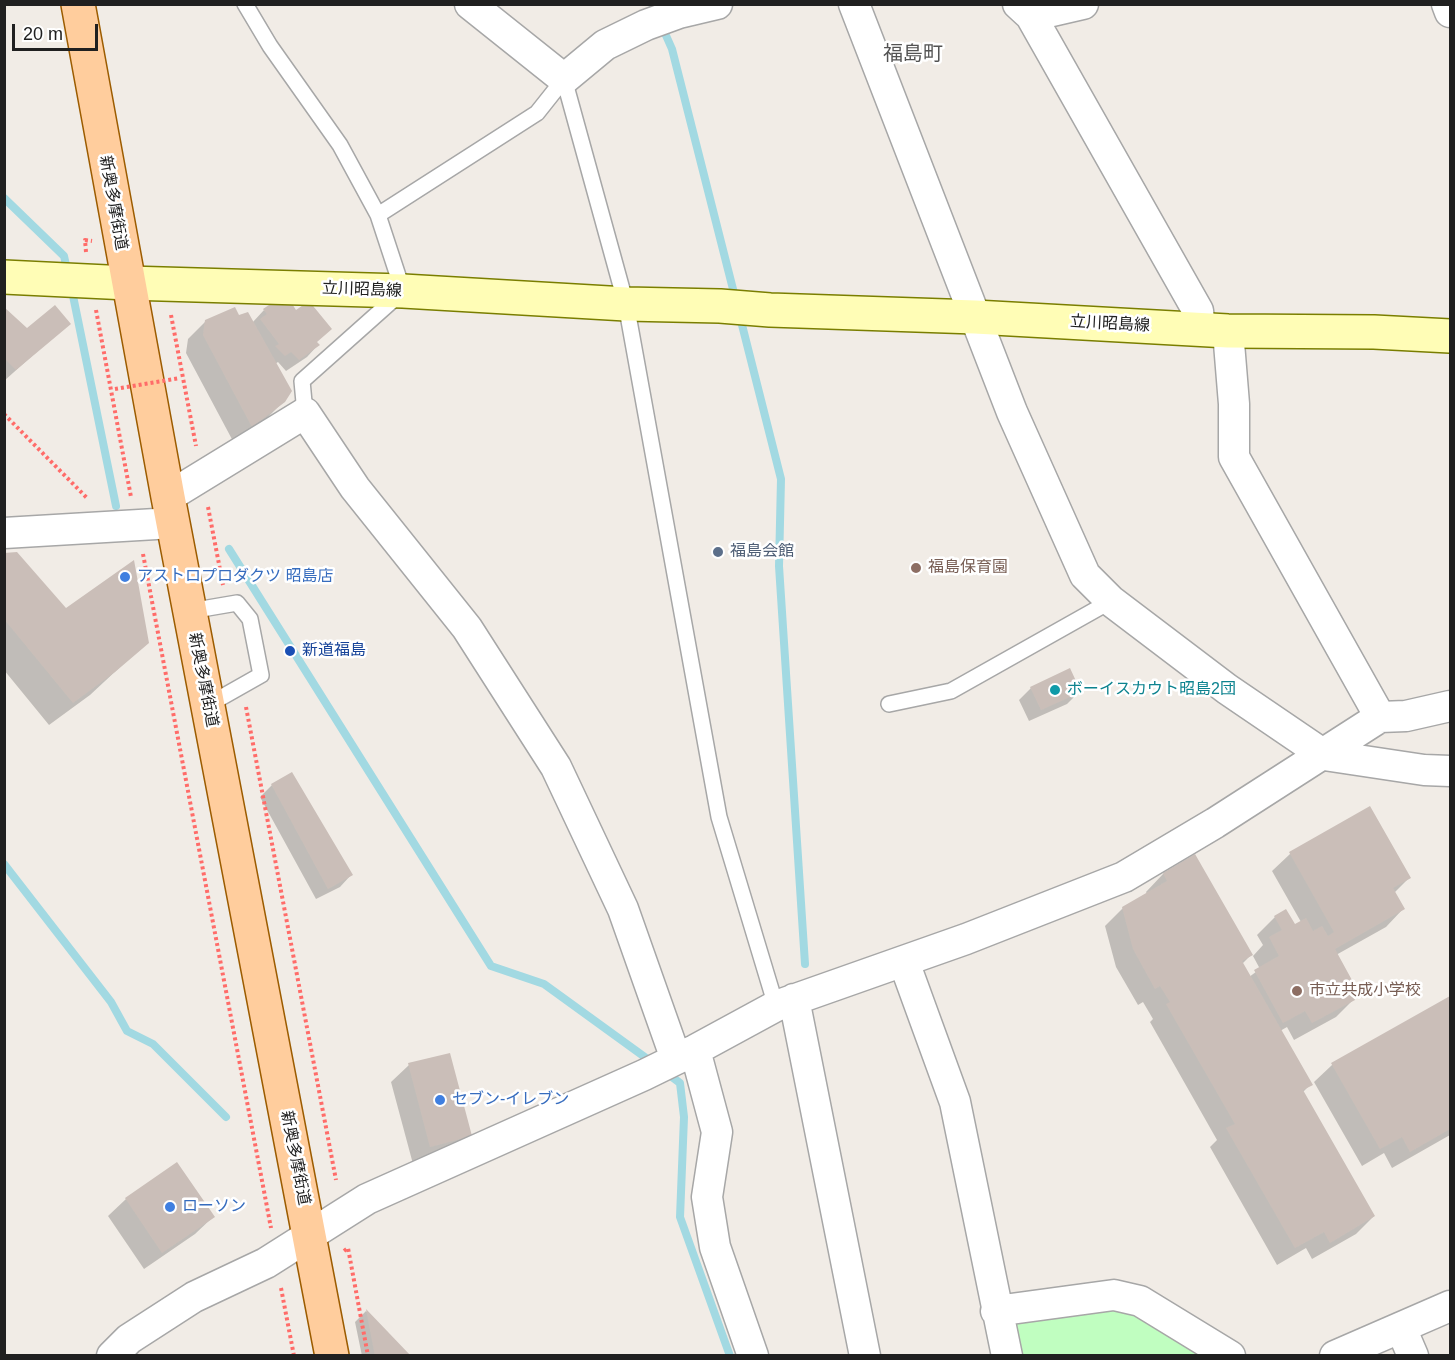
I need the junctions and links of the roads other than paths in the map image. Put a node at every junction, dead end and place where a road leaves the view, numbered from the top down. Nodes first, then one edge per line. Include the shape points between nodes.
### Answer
1 (78, 4) edge
2 (246, 4) edge
3 (470, 4) edge
4 (717, 4) edge
5 (854, 4) edge
6 (1083, 4) edge
7 (1447, 4) edge
8 (1024, 10) edge
9 (1450, 12) edge
10 (564, 79) junction
11 (378, 215) junction
12 (4, 277) edge
13 (128, 283) junction
14 (403, 291) junction
15 (626, 304) junction
16 (975, 316) junction
17 (1214, 330) junction
18 (1450, 336) edge
19 (305, 413) junction
20 (171, 510) junction
21 (4, 533) edge
22 (1111, 601) junction
23 (190, 611) junction
24 (208, 705) junction
25 (889, 705) dead end
26 (1450, 706) edge
27 (1380, 717) junction
28 (1324, 755) junction
29 (1450, 771) edge
30 (904, 962) junction
31 (785, 1002) junction
32 (671, 1061) junction
33 (310, 1237) junction
34 (1450, 1306) edge
35 (996, 1311) junction
36 (1401, 1328) junction
37 (112, 1356) edge
38 (332, 1356) edge
39 (753, 1356) edge
40 (865, 1356) edge
41 (1007, 1356) edge
42 (1230, 1356) edge
43 (1335, 1356) edge
44 (1413, 1356) edge

1 - 13 main road, 新奥多摩街道
2 - 11 lane via 270,46 340,145
3 - 10 street
4 - 10 street via 660,20 605,45
5 - 16 street
6 - 8 street
7 - 9 street
8 - 17 street via 1198,311
10 - 11 lane via 537,113
10 - 15 lane
11 - 14 lane
12 - 13 main road, 立川昭島線
13 - 14 main road, 立川昭島線
13 - 20 main road, 新奥多摩街道
14 - 15 main road, 立川昭島線
14 - 19 lane via 302,381
15 - 16 main road, 立川昭島線
15 - 31 lane via 719,818
16 - 17 main road, 立川昭島線
16 - 22 street via 1012,412 1085,575
17 - 18 main road, 立川昭島線
17 - 27 street via 1234,404 1234,457
19 - 20 street
19 - 32 street via 355,488 467,628 556,767 623,909
20 - 21 street via 126,526
20 - 23 main road, 新奥多摩街道
22 - 25 lane via 951,691
22 - 28 street via 1227,689
23 - 24 main road, 新奥多摩街道
23 - 24 lane via 237,603 250,620 261,675
24 - 33 main road, 新奥多摩街道
26 - 27 street via 1406,716
27 - 28 street
28 - 29 street
28 - 30 street via 1124,876
30 - 31 street
30 - 35 street via 955,1102
31 - 32 street
31 - 40 street
32 - 33 street via 367,1199
32 - 39 street via 717,1132 707,1197 715,1246
33 - 37 street via 194,1297 129,1339
33 - 38 main road, 新奥多摩街道
34 - 36 street
35 - 41 street
35 - 42 street via 1114,1295 1140,1301
36 - 43 street
36 - 44 street

